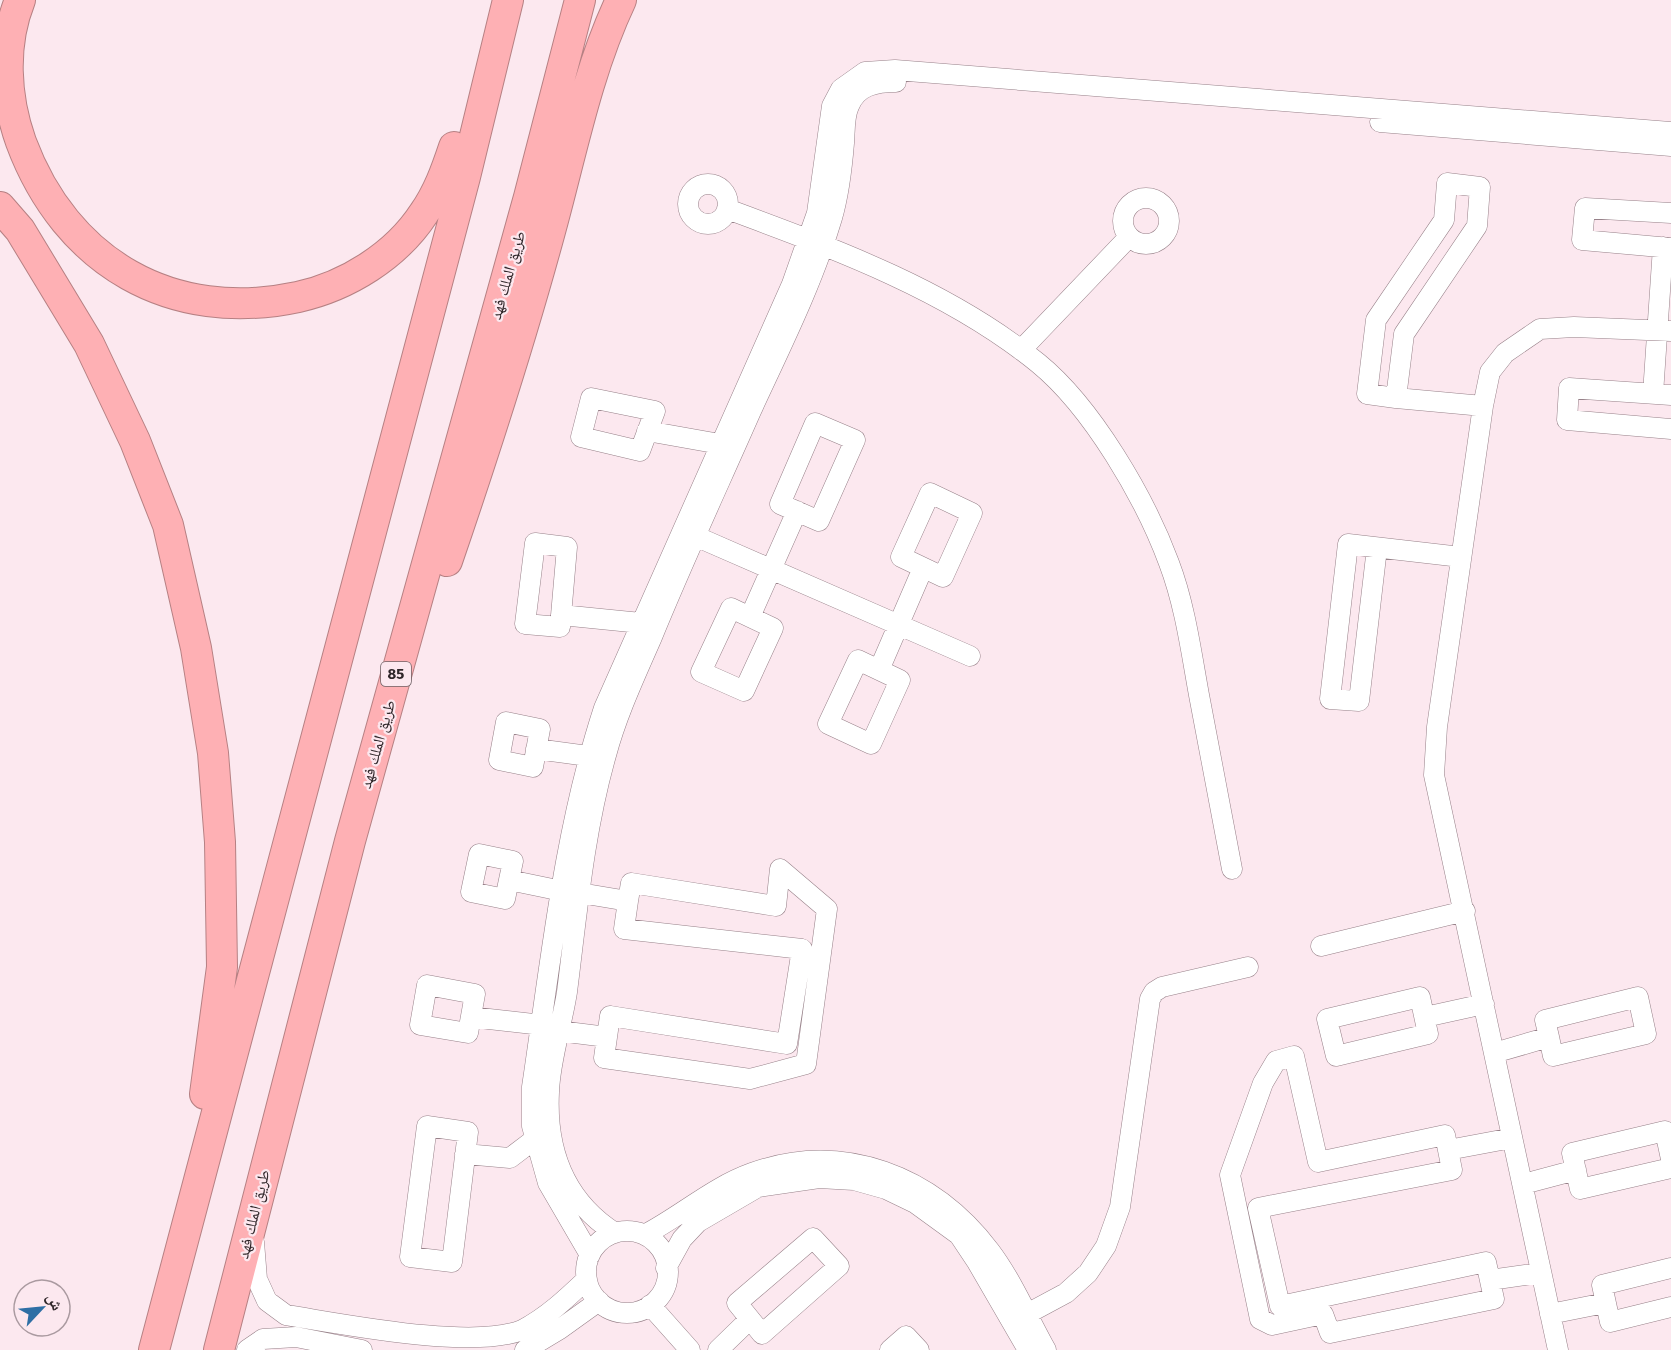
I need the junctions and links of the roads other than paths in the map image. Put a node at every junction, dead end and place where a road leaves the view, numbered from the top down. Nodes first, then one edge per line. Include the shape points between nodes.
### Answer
1 (20, 0) edge
2 (506, 0) edge
3 (580, 0) edge
4 (621, 0) edge
5 (1671, 132) edge
6 (1671, 146) edge
7 (0, 207) edge
8 (727, 209) dead end
9 (1671, 213) edge
10 (1129, 237) dead end
11 (815, 242) junction
12 (1667, 247) edge
13 (1664, 331) edge
14 (1021, 350) junction
15 (1662, 394) edge
16 (1396, 398) junction
17 (1483, 406) junction
18 (1671, 429) edge
19 (647, 432) dead end
20 (720, 444) junction
21 (797, 511) junction
22 (695, 536) junction
23 (1377, 548) dead end
24 (1461, 557) junction
25 (924, 568) dead end
26 (771, 570) junction
27 (561, 615) dead end
28 (750, 617) dead end
29 (641, 623) junction
30 (899, 625) junction
31 (970, 656) dead end
32 (879, 670) dead end
33 (536, 749) dead end
34 (588, 756) junction
35 (350, 841) junction
36 (1232, 869) dead end
37 (509, 880) dead end
38 (571, 892) junction
39 (628, 901) junction
40 (1465, 911) junction
41 (1321, 946) dead end
42 (1248, 968) dead end
43 (1484, 1005) junction
44 (471, 1017) dead end
45 (1425, 1017) junction
46 (550, 1028) junction
47 (607, 1037) junction
48 (1548, 1037) junction
49 (1494, 1053) junction
50 (1512, 1138) junction
51 (535, 1139) junction
52 (1448, 1150) junction
53 (465, 1154) junction
54 (1671, 1159) edge
55 (1671, 1168) edge
56 (1576, 1170) junction
57 (1523, 1184) junction
58 (253, 1215) junction
59 (615, 1233) junction
60 (646, 1234) junction
61 (590, 1255) junction
62 (666, 1268) junction
63 (1671, 1268) edge
64 (1540, 1273) junction
65 (587, 1279) junction
66 (1490, 1280) junction
67 (599, 1301) junction
68 (1605, 1302) junction
69 (650, 1305) junction
70 (166, 1306) junction
71 (1671, 1307) edge
72 (1550, 1314) junction
73 (750, 1319) junction
74 (1019, 1319) junction
75 (154, 1350) edge
76 (219, 1350) edge
77 (247, 1350) edge
78 (362, 1350) edge
79 (525, 1350) edge
80 (690, 1350) edge
81 (718, 1350) edge
82 (890, 1350) edge
83 (919, 1350) edge
84 (1028, 1350) edge
85 (1046, 1350) edge
86 (1558, 1350) edge

1 - 2 highway via 11,21 7,67 14,122 32,170 54,208 79,237 118,270 157,289 195,301 231,305 268,303 315,293 357,277 423,216 441,185
2 - 70 highway via 465,177
3 - 35 highway, طريق الملك فهد / 85
4 - 35 highway via 603,38 489,438
5 - 11 street via 895,70 864,72 841,89 832,106
6 - 11 street via 880,82 865,87 848,106 832,217
7 - 70 highway via 20,230 88,345 135,441 168,525 196,648 213,753 220,842 222,967 208,1076
8 - 11 street
9 - 12 street via 1585,208 1582,240
10 - 14 street
11 - 14 street via 928,292
11 - 20 street
11 - 22 street via 798,307
12 - 13 street
13 - 15 street
13 - 17 street via 1540,329 1505,353 1490,372
14 - 36 street via 1084,412 1143,505 1169,563 1185,615
15 - 18 street via 1569,388 1567,420
16 - 16 street via 1404,334 1477,226 1480,187 1448,183 1444,220 1376,320 1367,394
16 - 17 street
17 - 24 street
19 - 20 street
20 - 29 street
21 - 21 street via 780,504 815,423 855,440 819,521
21 - 26 street
22 - 26 street
22 - 38 street via 625,700 606,755
23 - 24 street via 1359,701 1330,699 1348,544
24 - 40 street via 1437,727 1434,776
25 - 30 street
26 - 28 street
26 - 30 street
27 - 29 street
29 - 34 street
30 - 31 street
30 - 32 street
33 - 34 street
34 - 38 street
35 - 58 highway, طريق الملك فهد / 85
37 - 38 street
38 - 39 street
38 - 46 street
39 - 47 street via 624,929 802,949 788,1044 610,1016
39 - 47 street via 631,883 776,906 780,869 828,909 806,1064 750,1079 604,1058
40 - 41 street
40 - 43 street
42 - 74 street via 1154,992 1120,1207 1106,1246 1088,1273 1065,1293
43 - 45 street
43 - 49 street
44 - 46 street
45 - 45 street via 1420,997 1327,1019 1336,1056 1428,1034
46 - 47 street
46 - 51 street via 532,1087
46 - 59 street via 549,1129 560,1165 576,1199 594,1219
48 - 48 street via 1553,1056 1646,1034 1638,998 1545,1020
48 - 49 street
49 - 50 street
50 - 52 street
50 - 57 street
51 - 53 street via 510,1158
51 - 61 street via 548,1183
52 - 66 street via 1452,1170 1258,1208 1280,1306 1486,1262
52 - 66 street via 1445,1135 1318,1162 1294,1056 1276,1061 1263,1083 1230,1174 1257,1313 1263,1323 1272,1325 1323,1314 1330,1334 1494,1299
53 - 53 street via 468,1132 427,1126 410,1257 452,1262
54 - 56 street via 1665,1131 1572,1153
55 - 56 street via 1580,1190
56 - 57 street
57 - 64 street
58 - 65 street via 257,1279 267,1302 286,1315 441,1341 486,1341 521,1332
58 - 76 highway, طريق الملك فهد / 85
59 - 60 street via 621,1230
59 - 61 street via 597,1242
60 - 62 street via 665,1253
60 - 74 street via 675,1219 705,1196 751,1174 778,1165 811,1161 850,1162 889,1172 924,1190 964,1221 991,1252
61 - 65 street via 585,1264
62 - 69 street via 668,1279 656,1302
62 - 74 street via 682,1239 698,1222 758,1187 819,1178 854,1180 915,1203 959,1235
63 - 68 street via 1602,1285
64 - 66 street
64 - 72 street
65 - 67 street via 589,1290
67 - 69 street via 607,1309 632,1313
67 - 79 street
68 - 71 street via 1610,1322
68 - 72 street
69 - 80 street
70 - 75 highway
72 - 86 street
73 - 73 street via 737,1303 813,1238 839,1266 762,1334
73 - 81 street
74 - 84 street
74 - 85 street
77 - 78 street via 263,1339 296,1336
82 - 83 street via 906,1336

